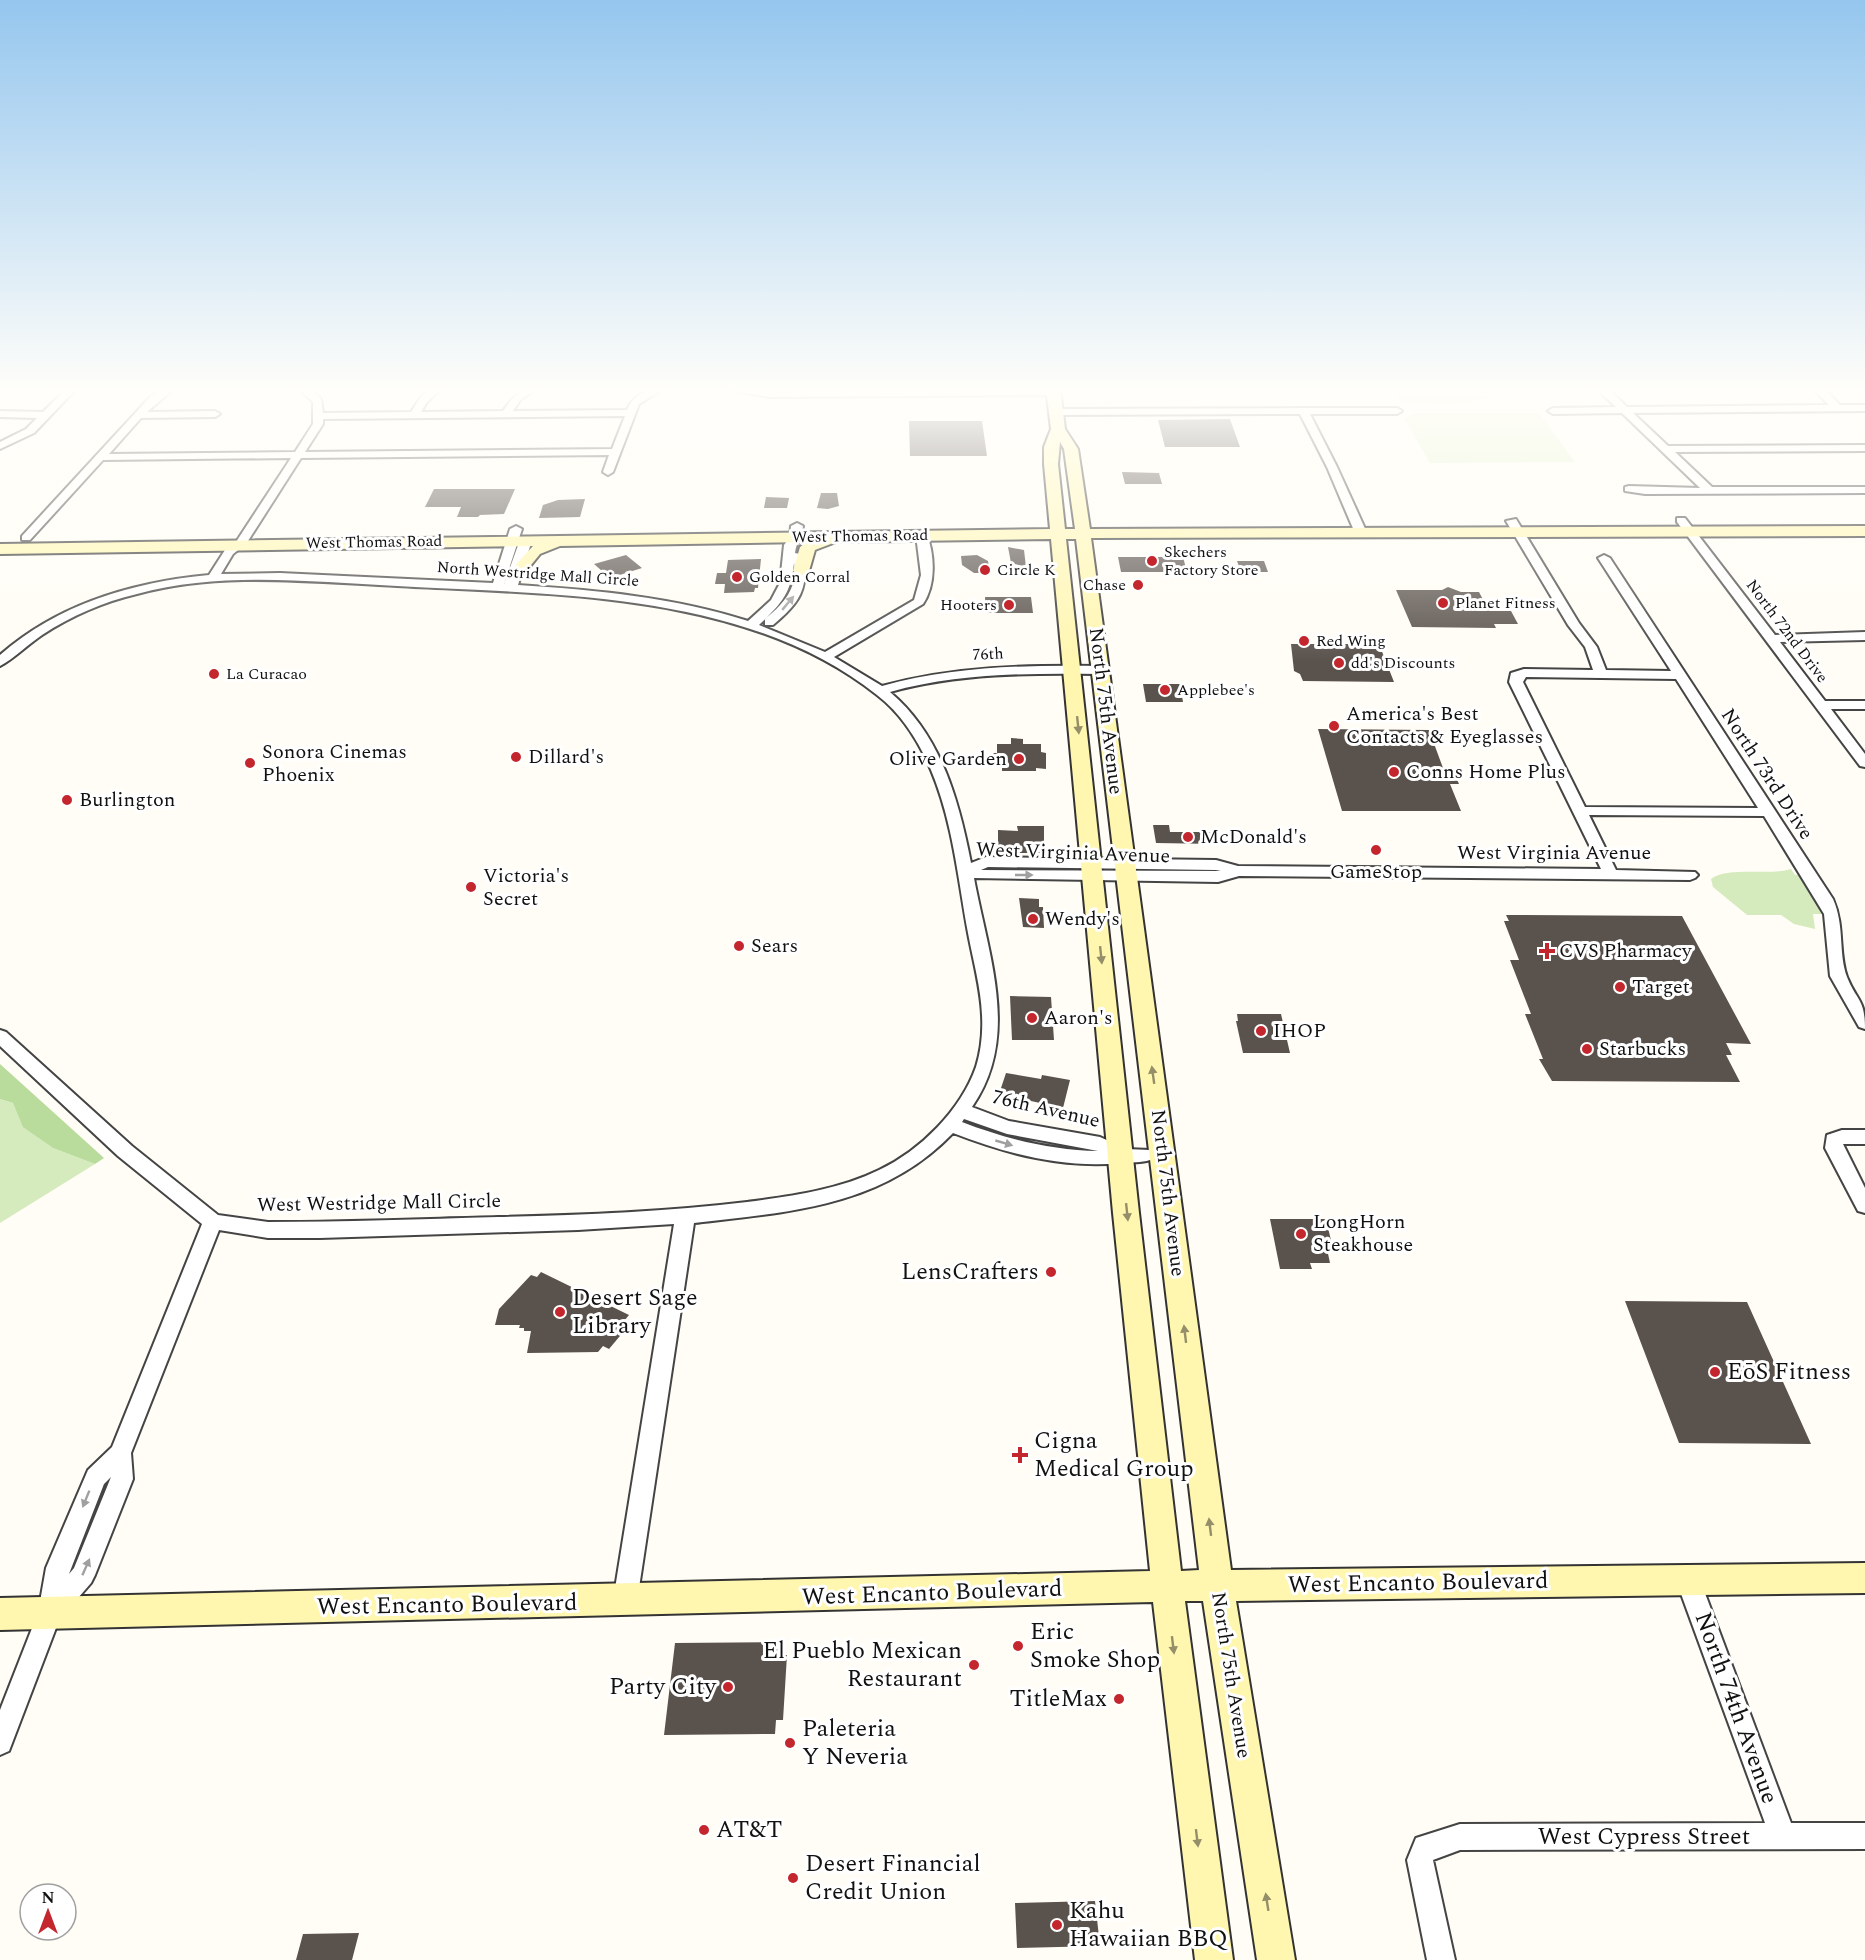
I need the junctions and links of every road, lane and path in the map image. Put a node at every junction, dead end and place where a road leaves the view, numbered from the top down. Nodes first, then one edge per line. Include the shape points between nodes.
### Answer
1 (81, 479) edge
2 (282, 479) edge
3 (1054, 479) edge
4 (1075, 479) edge
5 (1337, 479) edge
6 (1698, 479) edge
7 (1629, 489) dead end
8 (1865, 490) edge
9 (1710, 491) junction
10 (1865, 520) edge
11 (1515, 526) junction
12 (1686, 526) junction
13 (1358, 527) junction
14 (1058, 529) junction
15 (1082, 529) junction
16 (1865, 531) edge
17 (796, 532) junction
18 (521, 535) junction
19 (922, 536) junction
20 (837, 537) junction
21 (0, 538) edge
22 (244, 538) junction
23 (573, 540) junction
24 (30, 543) junction
25 (0, 549) edge
26 (1604, 558) dead end
27 (801, 571) junction
28 (517, 572) junction
29 (220, 576) junction
30 (497, 588) junction
31 (512, 588) junction
32 (756, 626) junction
33 (1865, 636) edge
34 (1772, 639) junction
35 (825, 657) junction
36 (0, 662) edge
37 (1073, 673) junction
38 (1102, 674) junction
39 (1600, 674) junction
40 (1680, 675) junction
41 (884, 694) junction
42 (1821, 705) junction
43 (1865, 705) edge
44 (1865, 763) edge
45 (1580, 811) junction
46 (1770, 812) junction
47 (965, 866) junction
48 (1092, 870) junction
49 (1126, 870) junction
50 (1611, 874) junction
51 (1690, 875) dead end
52 (1865, 1023) edge
53 (0, 1036) edge
54 (954, 1117) junction
55 (1865, 1137) edge
56 (1132, 1154) junction
57 (1865, 1206) edge
58 (684, 1216) junction
59 (213, 1222) junction
60 (1865, 1578) edge
61 (1688, 1580) junction
62 (1217, 1585) junction
63 (1168, 1586) junction
64 (625, 1601) junction
65 (50, 1612) junction
66 (0, 1614) edge
67 (0, 1742) edge
68 (1865, 1836) edge
69 (1784, 1837) junction
70 (1214, 1960) edge
71 (1276, 1960) edge
72 (1441, 1960) edge

1 - 24 street
2 - 22 street
3 - 14 main road, North 75th Avenue
4 - 15 main road, North 75th Avenue
5 - 13 street
6 - 9 street
7 - 9 street
8 - 9 street
10 - 12 main road, West Thomas Road
11 - 12 main road, West Thomas Road
11 - 13 main road, West Thomas Road
11 - 39 street
12 - 16 main road, West Thomas Road
12 - 34 street, North 72nd Drive
13 - 15 main road, West Thomas Road
14 - 15 main road, West Thomas Road
14 - 17 main road, West Thomas Road
14 - 19 main road, West Thomas Road
14 - 37 main road, North 75th Avenue
15 - 38 main road, North 75th Avenue
17 - 18 main road, West Thomas Road
17 - 20 main road, West Thomas Road
17 - 23 main road, West Thomas Road
17 - 27 street
17 - 32 street via 783,589
18 - 22 main road, West Thomas Road
18 - 23 main road, West Thomas Road
18 - 28 street
18 - 30 street
19 - 20 main road, West Thomas Road
19 - 35 street via 926,581 922,600
20 - 27 main road via 808,547
21 - 24 main road, West Thomas Road
22 - 24 main road, West Thomas Road
22 - 24 main road, West Thomas Road via 134,535 121,540
22 - 29 street via 242,552
23 - 28 main road via 534,551
24 - 25 main road, West Thomas Road
26 - 40 street, North 73rd Drive
32 -> 27 street via 792,601
28 - 31 street
29 - 30 street, North Westridge Mall Circle
29 - 36 street, North Westridge Mall Circle via 146,587 97,603 40,630
30 - 31 street, North Westridge Mall Circle
31 - 32 street, North Westridge Mall Circle via 637,599
32 - 35 street, North Westridge Mall Circle
33 - 34 street
34 - 42 street, North 72nd Drive
35 - 41 street, North Westridge Mall Circle
37 - 38 street, 76th
37 - 41 street, 76th via 978,678
37 -> 48 main road, North 75th Avenue
38 - 49 main road, North 75th Avenue
39 - 40 street
39 - 45 street via 1516,676
40 - 46 street, North 73rd Drive
41 - 47 street, North Westridge Mall Circle via 906,716 935,761
42 - 43 street
42 - 44 street, North 72nd Drive
45 - 46 street
45 - 50 street
46 - 52 street, North 73rd Drive via 1832,914 1838,976
47 - 48 street, West Virginia Avenue via 983,875
47 - 54 street, North Westridge Mall Circle via 991,1016 990,1042 984,1068
48 - 49 street, West Virginia Avenue
48 -> 56 main road, North 75th Avenue
49 - 50 street, West Virginia Avenue via 1218,877 1238,872
62 -> 49 main road, North 75th Avenue
50 - 51 street, West Virginia Avenue
53 - 59 street via 125,1151
54 - 56 street, 76th Avenue via 990,1139 1038,1152 1092,1158
54 - 58 street, West Westridge Mall Circle via 906,1163 854,1189 811,1200
55 - 57 street via 1833,1140
56 -> 63 main road, North 75th Avenue
58 - 59 street, West Westridge Mall Circle via 299,1230
58 - 64 street
59 - 65 street via 120,1453 122,1479 83,1575
60 - 61 main road, West Encanto Boulevard
61 - 62 main road, West Encanto Boulevard
61 - 69 street, North 74th Avenue
62 - 63 main road, West Encanto Boulevard
71 -> 62 main road, North 75th Avenue
63 - 64 main road, West Encanto Boulevard
63 -> 70 main road, North 75th Avenue
64 - 65 main road, West Encanto Boulevard
65 - 66 main road, West Encanto Boulevard
65 - 67 street
68 - 69 street, West Cypress Street
69 - 72 street, West Cypress Street via 1460,1837 1425,1847 1420,1860 1422,1877

